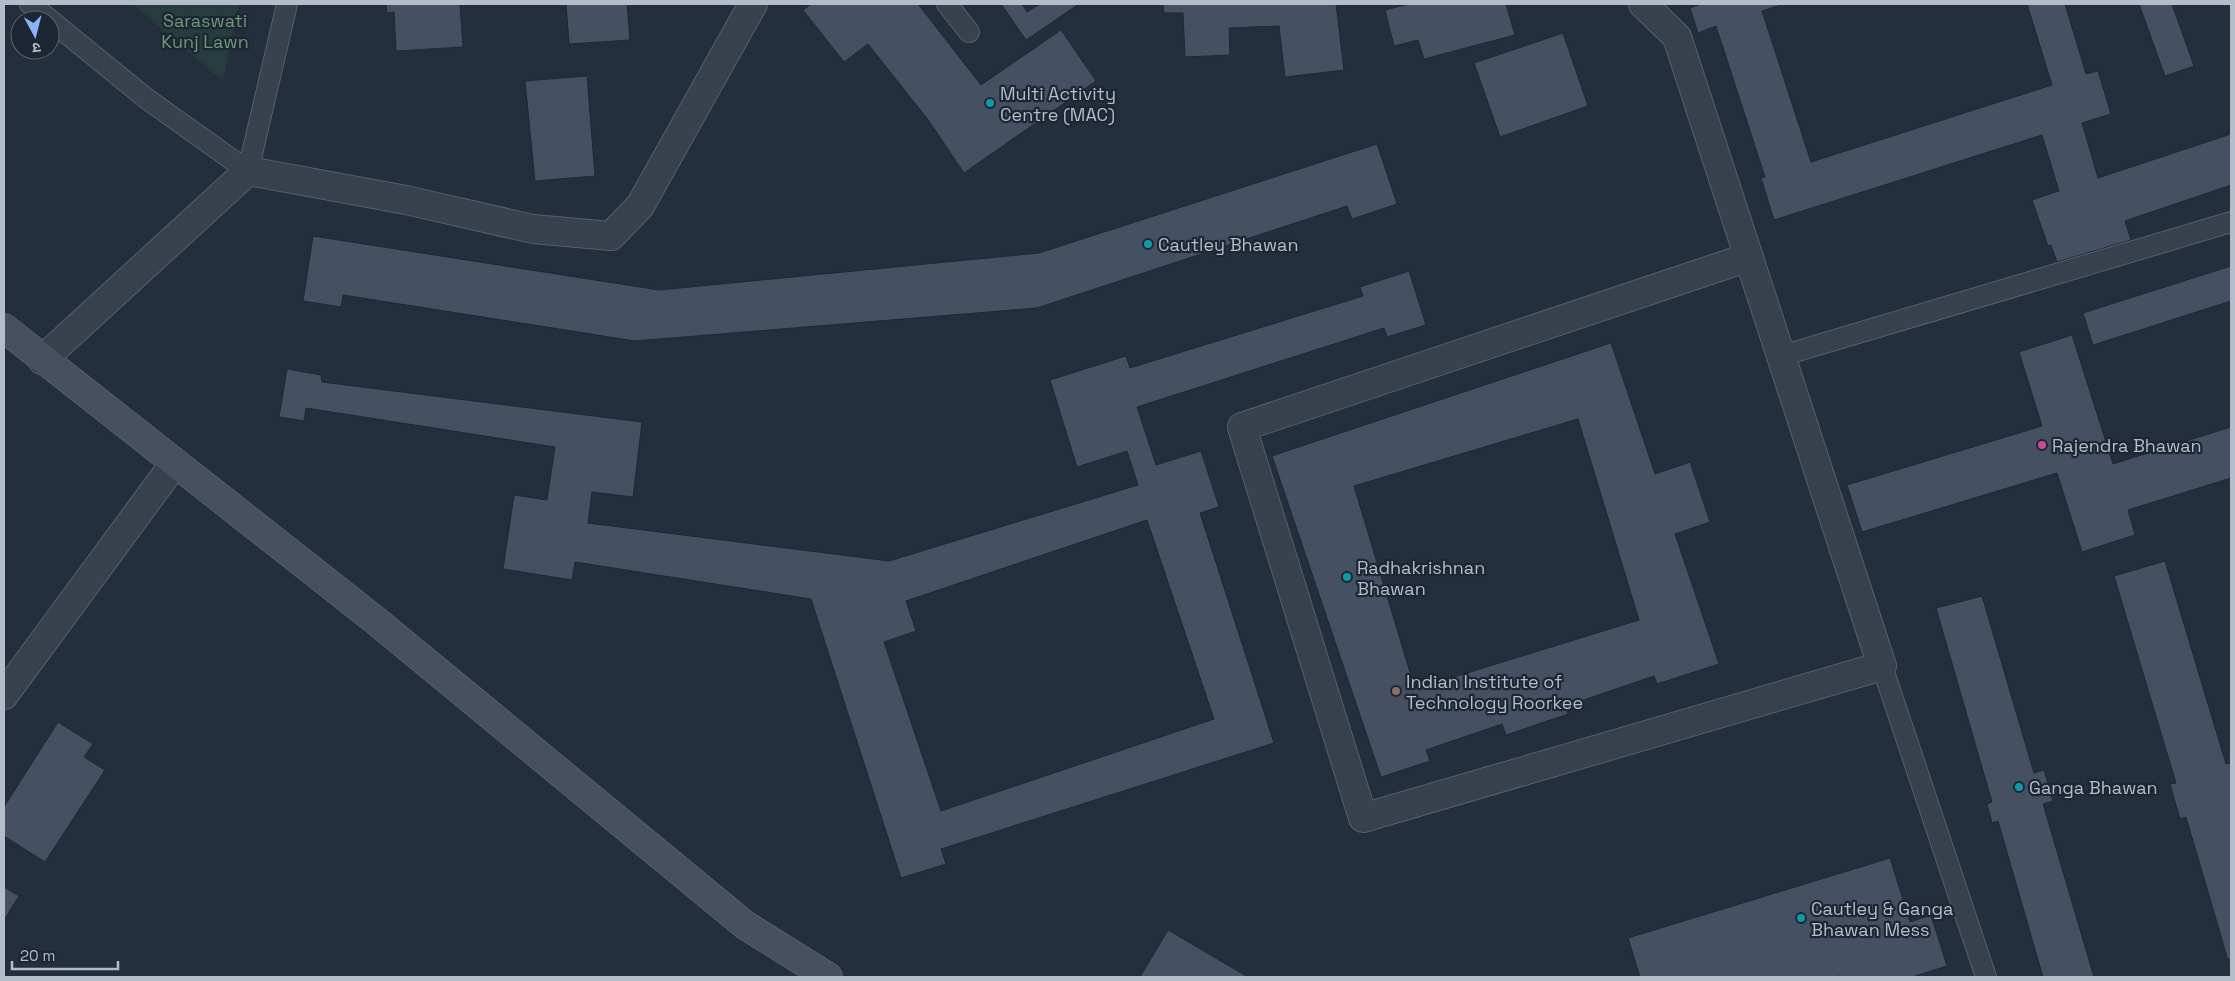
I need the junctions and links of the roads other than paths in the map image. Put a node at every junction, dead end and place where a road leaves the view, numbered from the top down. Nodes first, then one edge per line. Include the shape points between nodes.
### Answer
1 (287, 4) edge
2 (753, 4) edge
3 (947, 4) edge
4 (1643, 4) edge
5 (60, 28) edge
6 (969, 32) dead end
7 (248, 171) junction
8 (2231, 222) edge
9 (1749, 257) junction
10 (4, 328) edge
11 (1781, 356) junction
12 (42, 360) junction
13 (174, 464) junction
14 (1882, 666) junction
15 (4, 695) edge
16 (828, 977) edge
17 (1986, 977) edge

1 - 7 lane
2 - 7 street via 640,206 611,236 533,229 406,200
3 - 6 lane
4 - 9 street via 1677,37
5 - 7 lane via 147,99
7 - 12 street
8 - 11 lane
9 - 11 street
9 - 14 street via 1242,427 1363,818
10 - 12 street
11 - 14 street
12 - 13 street
13 - 15 street
13 - 16 street via 375,620 745,925
14 - 17 lane

